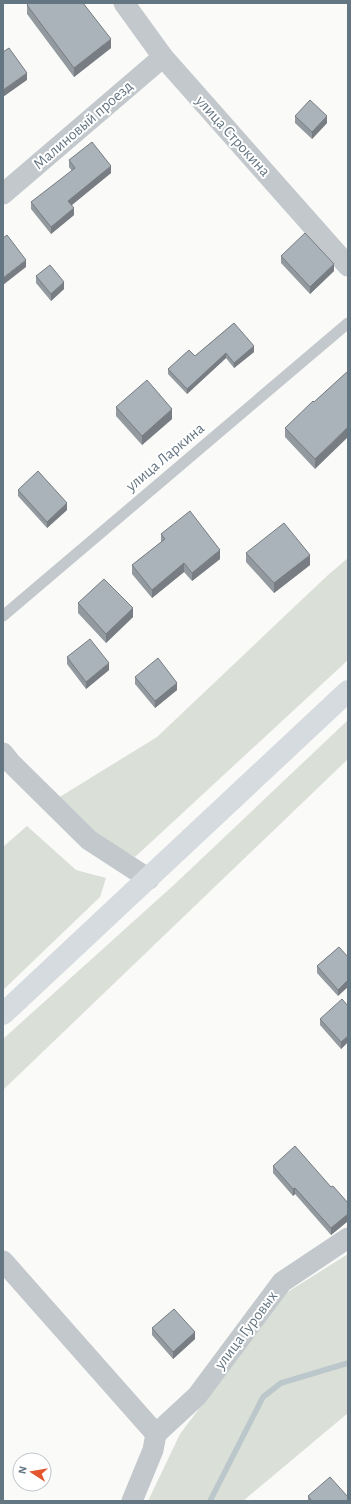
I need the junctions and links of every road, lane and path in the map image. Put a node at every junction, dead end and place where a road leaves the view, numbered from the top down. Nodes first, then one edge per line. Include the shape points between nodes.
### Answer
1 (124, 3) edge
2 (163, 57) junction
3 (3, 194) edge
4 (348, 266) edge
5 (348, 323) edge
6 (3, 616) edge
7 (348, 691) edge
8 (3, 754) edge
9 (149, 878) junction
10 (3, 1014) edge
11 (348, 1238) edge
12 (3, 1262) edge
13 (156, 1434) junction
14 (132, 1501) edge

1 - 2 street, улица Строкина
2 - 3 street, Малиновый проезд
2 - 4 street, улица Строкина
5 - 6 lane, улица Ларкина
7 - 9 highway
8 - 9 street via 89,840
9 - 10 highway
11 - 13 street, улица Гуровых via 282,1282 197,1396
12 - 13 street
13 - 14 street via 153,1450

